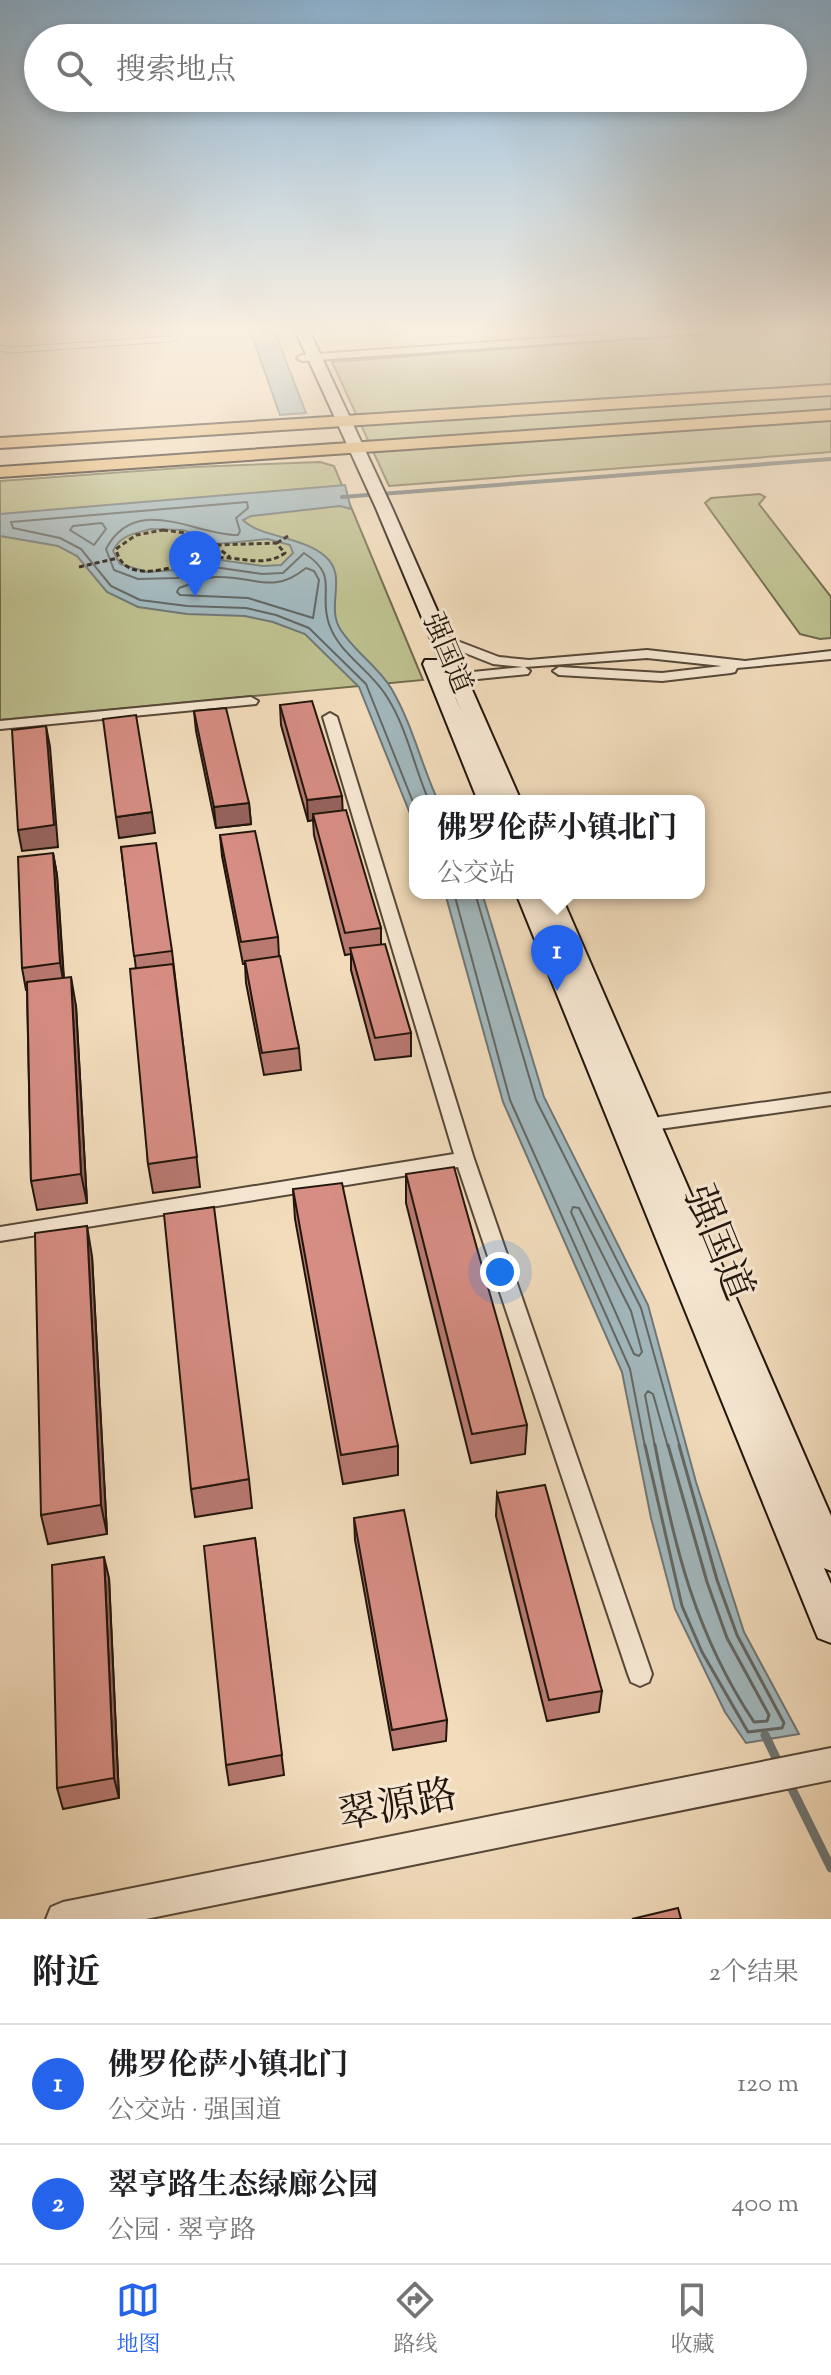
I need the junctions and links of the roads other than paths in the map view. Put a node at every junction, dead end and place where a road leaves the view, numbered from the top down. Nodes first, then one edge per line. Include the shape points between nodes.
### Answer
1 (352, 420) edge
2 (761, 420) edge
3 (329, 421) junction
4 (0, 443) edge
5 (340, 447) junction
6 (0, 472) edge
7 (376, 508) junction
8 (439, 638) junction
9 (831, 655) edge
10 (745, 665) junction
11 (447, 678) junction
12 (251, 701) dead end
13 (330, 717) dead end
14 (0, 725) edge
15 (487, 795) edge
16 (507, 795) edge
17 (530, 899) edge
18 (551, 899) edge
19 (831, 1099) edge
20 (636, 1126) junction
21 (465, 1159) junction
22 (0, 1234) edge
23 (831, 1555) edge
24 (831, 1626) edge
25 (640, 1674) dead end
26 (822, 1766) edge
27 (63, 1919) edge

1 - 3 main road
2 - 5 main road
3 - 4 main road
3 - 5 main road
5 - 6 main road
5 - 7 main road
7 - 8 main road, 强国道
7 - 11 main road, 强国道
8 - 10 street via 497,661 529,664 647,654
8 - 11 main road, 强国道
9 - 10 street
10 - 11 street via 662,677 555,670
11 - 15 main road, 强国道
11 - 16 main road, 强国道
12 - 14 street
13 - 21 street
17 - 20 main road, 强国道
18 - 20 main road, 强国道
19 - 20 street
20 - 23 main road, 强国道
20 - 24 main road, 强国道
21 - 22 street
21 - 25 street
26 - 27 street, 翠源路

